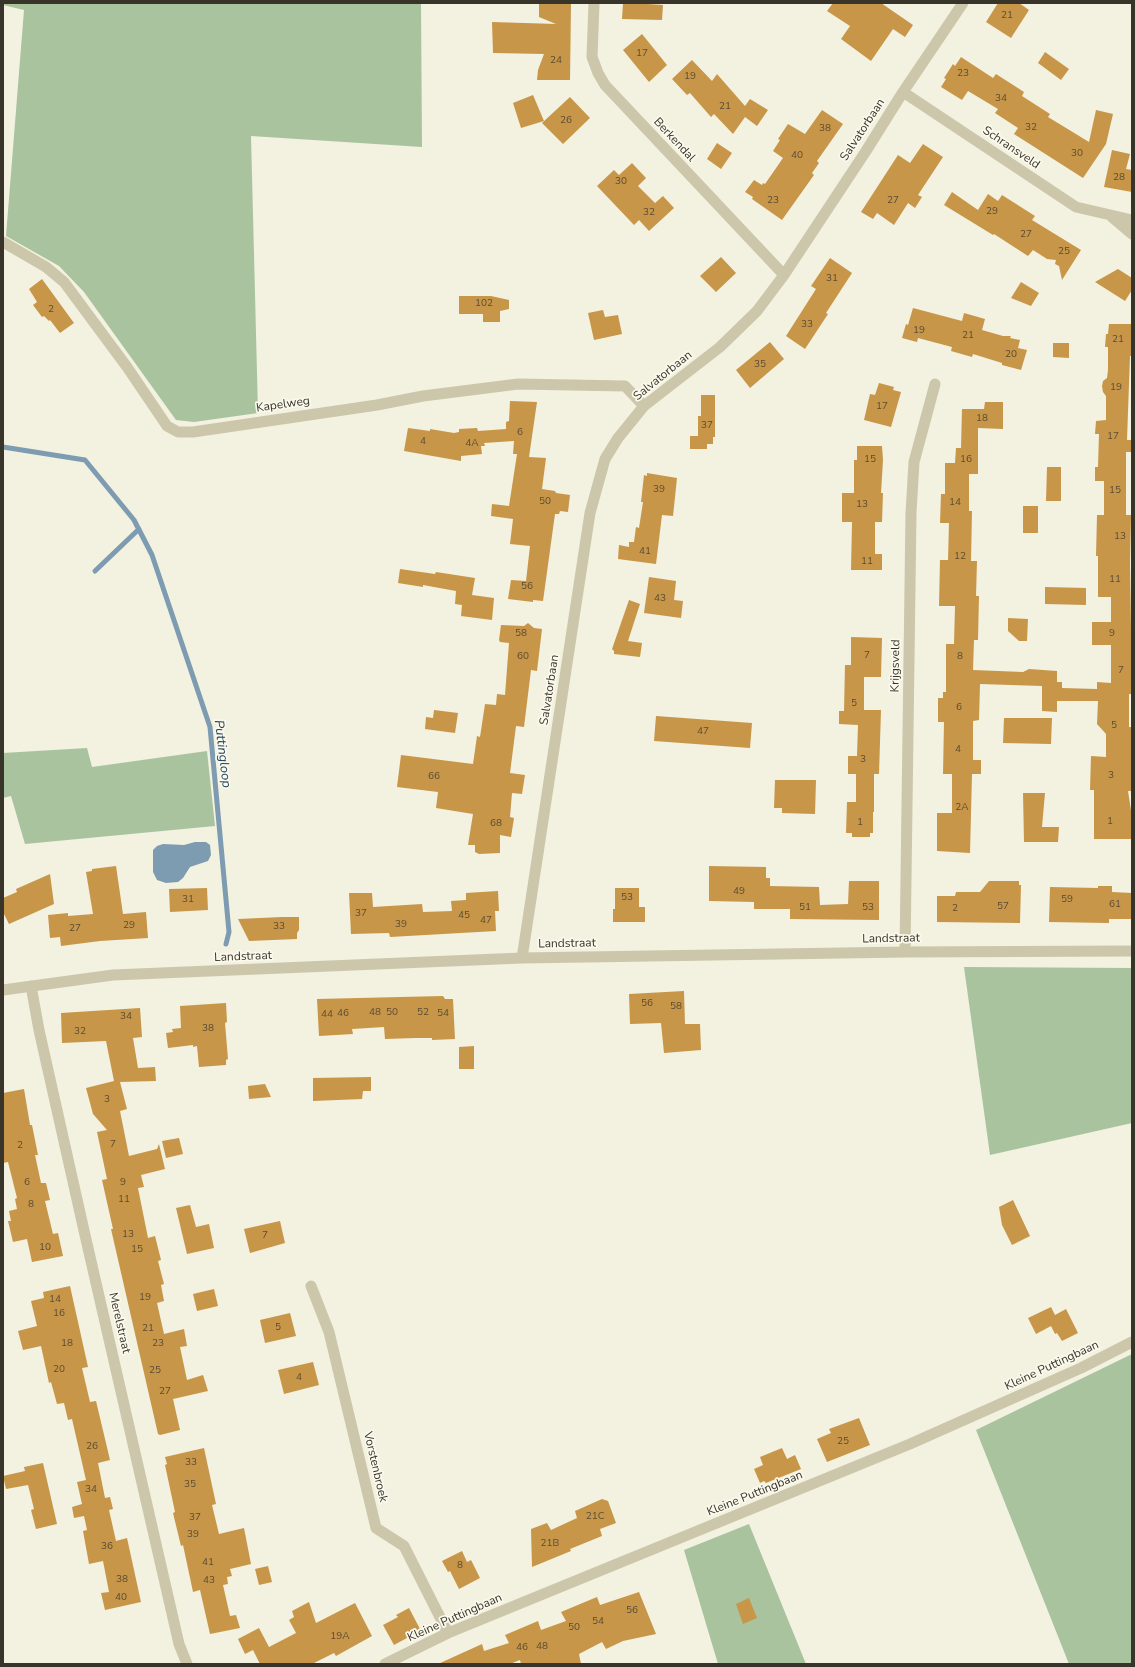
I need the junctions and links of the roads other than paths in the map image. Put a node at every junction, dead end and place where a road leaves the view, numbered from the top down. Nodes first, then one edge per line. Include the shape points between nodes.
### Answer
1 (594, 3) edge
2 (963, 3) edge
3 (903, 92) junction
4 (1110, 215) junction
5 (1132, 220) edge
6 (1132, 234) edge
7 (3, 242) edge
8 (784, 275) junction
9 (935, 384) dead end
10 (644, 406) junction
11 (1132, 951) edge
12 (905, 952) junction
13 (522, 958) junction
14 (31, 986) junction
15 (3, 990) edge
16 (311, 1286) dead end
17 (1132, 1342) edge
18 (448, 1633) junction
19 (187, 1664) edge
20 (385, 1664) edge

1 - 8 street, Berkendal via 592,56 605,85
2 - 3 street, Salvatorbaan
3 - 4 street, Schransveld via 1076,207
3 - 8 street, Salvatorbaan
4 - 5 street, Schransveld
4 - 6 street, Schransveld
7 - 10 street, Kapelweg via 46,267 64,282 167,426 178,432 193,432 518,384 625,386
8 - 10 street, Salvatorbaan via 757,311 720,347
9 - 12 street, Krijgsveld via 914,462 911,513
10 - 13 street, Salvatorbaan via 605,459 590,513
11 - 12 street, Landstraat
12 - 13 street, Landstraat
13 - 14 street, Landstraat via 113,975
14 - 15 street, Landstraat
14 - 19 street, Merelstraat via 38,1030 179,1644
16 - 18 street, Vorstenbroek via 330,1332 376,1528 404,1546
17 - 18 street, Kleine Puttingbaan via 1081,1368 910,1444
18 - 20 street, Kleine Puttingbaan

